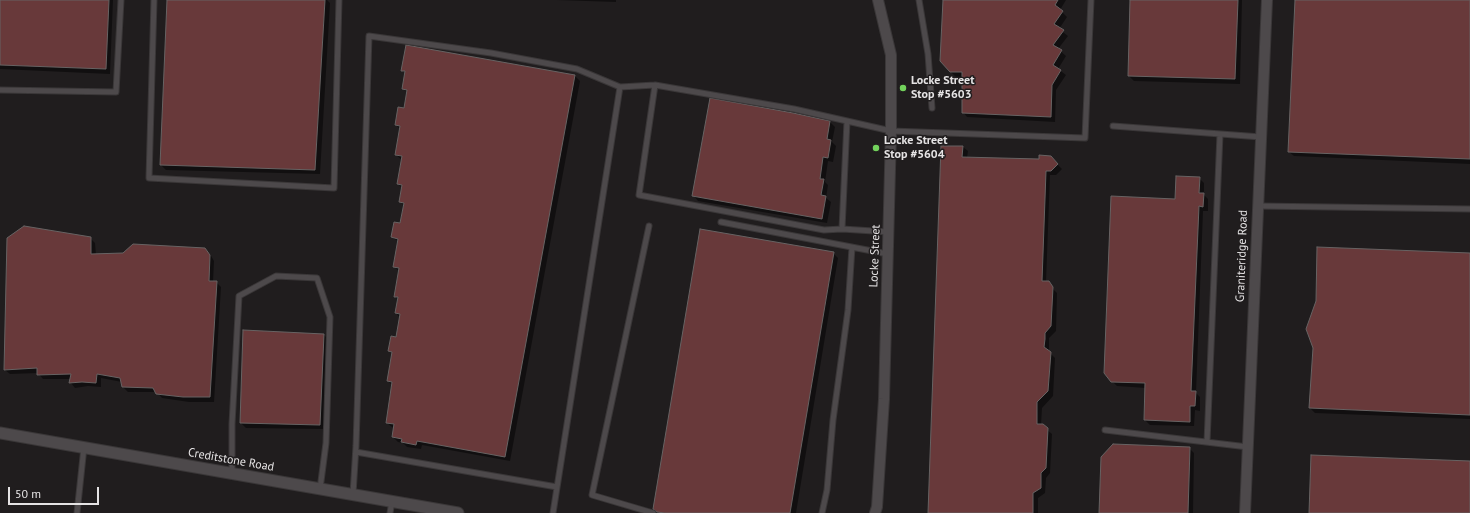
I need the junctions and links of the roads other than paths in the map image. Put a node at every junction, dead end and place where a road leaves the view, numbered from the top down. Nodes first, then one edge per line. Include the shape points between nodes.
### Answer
1 (121, 0) edge
2 (154, 0) edge
3 (339, 0) edge
4 (878, 0) edge
5 (919, 0) edge
6 (1091, 0) edge
7 (1267, 0) edge
8 (655, 85) junction
9 (620, 87) junction
10 (0, 90) edge
11 (932, 108) dead end
12 (847, 122) junction
13 (1113, 126) dead end
14 (891, 131) junction
15 (1220, 134) junction
16 (1261, 137) junction
17 (1258, 206) junction
18 (1470, 209) edge
19 (721, 222) dead end
20 (649, 226) dead end
21 (842, 229) junction
22 (889, 232) junction
23 (852, 247) junction
24 (888, 254) junction
25 (1105, 430) dead end
26 (0, 433) edge
27 (1207, 442) junction
28 (1248, 447) junction
29 (84, 448) junction
30 (356, 452) junction
31 (232, 473) junction
32 (557, 487) junction
33 (320, 489) junction
34 (353, 494) junction
35 (392, 501) junction
36 (77, 513) edge
37 (390, 513) edge
38 (458, 513) edge
39 (553, 513) edge
40 (653, 513) edge
41 (822, 513) edge
42 (875, 513) edge
43 (1245, 513) edge

1 - 10 lane via 116,92
2 - 3 lane via 149,178 334,188
4 - 14 street, Locke Street via 891,55
5 - 11 lane via 928,54
6 - 14 lane via 1085,138
7 - 16 street, Graniteridge Road
8 - 9 lane
8 - 12 lane
8 - 21 lane via 639,195 824,230
9 - 30 lane via 577,69 491,53 369,36
9 - 32 lane
12 - 14 lane
12 - 21 lane
13 - 15 lane
14 - 22 street, Locke Street
15 - 16 lane
15 - 27 lane
16 - 17 street, Graniteridge Road
17 - 18 lane
17 - 28 street, Graniteridge Road
19 - 23 lane
20 - 40 lane via 592,495
21 - 22 lane
22 - 24 street, Locke Street
23 - 24 lane
23 - 41 lane via 848,310 833,420 827,490
24 - 42 street, Locke Street via 884,399
25 - 27 lane
26 - 29 street, Creditstone Road
27 - 28 lane
28 - 43 street, Graniteridge Road
29 - 31 street, Creditstone Road
29 - 36 lane
30 - 32 lane
30 - 34 lane
31 - 33 street, Creditstone Road
31 - 33 lane via 239,296 276,276 317,278 330,317 326,443
32 - 39 lane
33 - 34 street, Creditstone Road
34 - 35 street, Creditstone Road
35 - 37 lane
35 - 38 street, Creditstone Road

